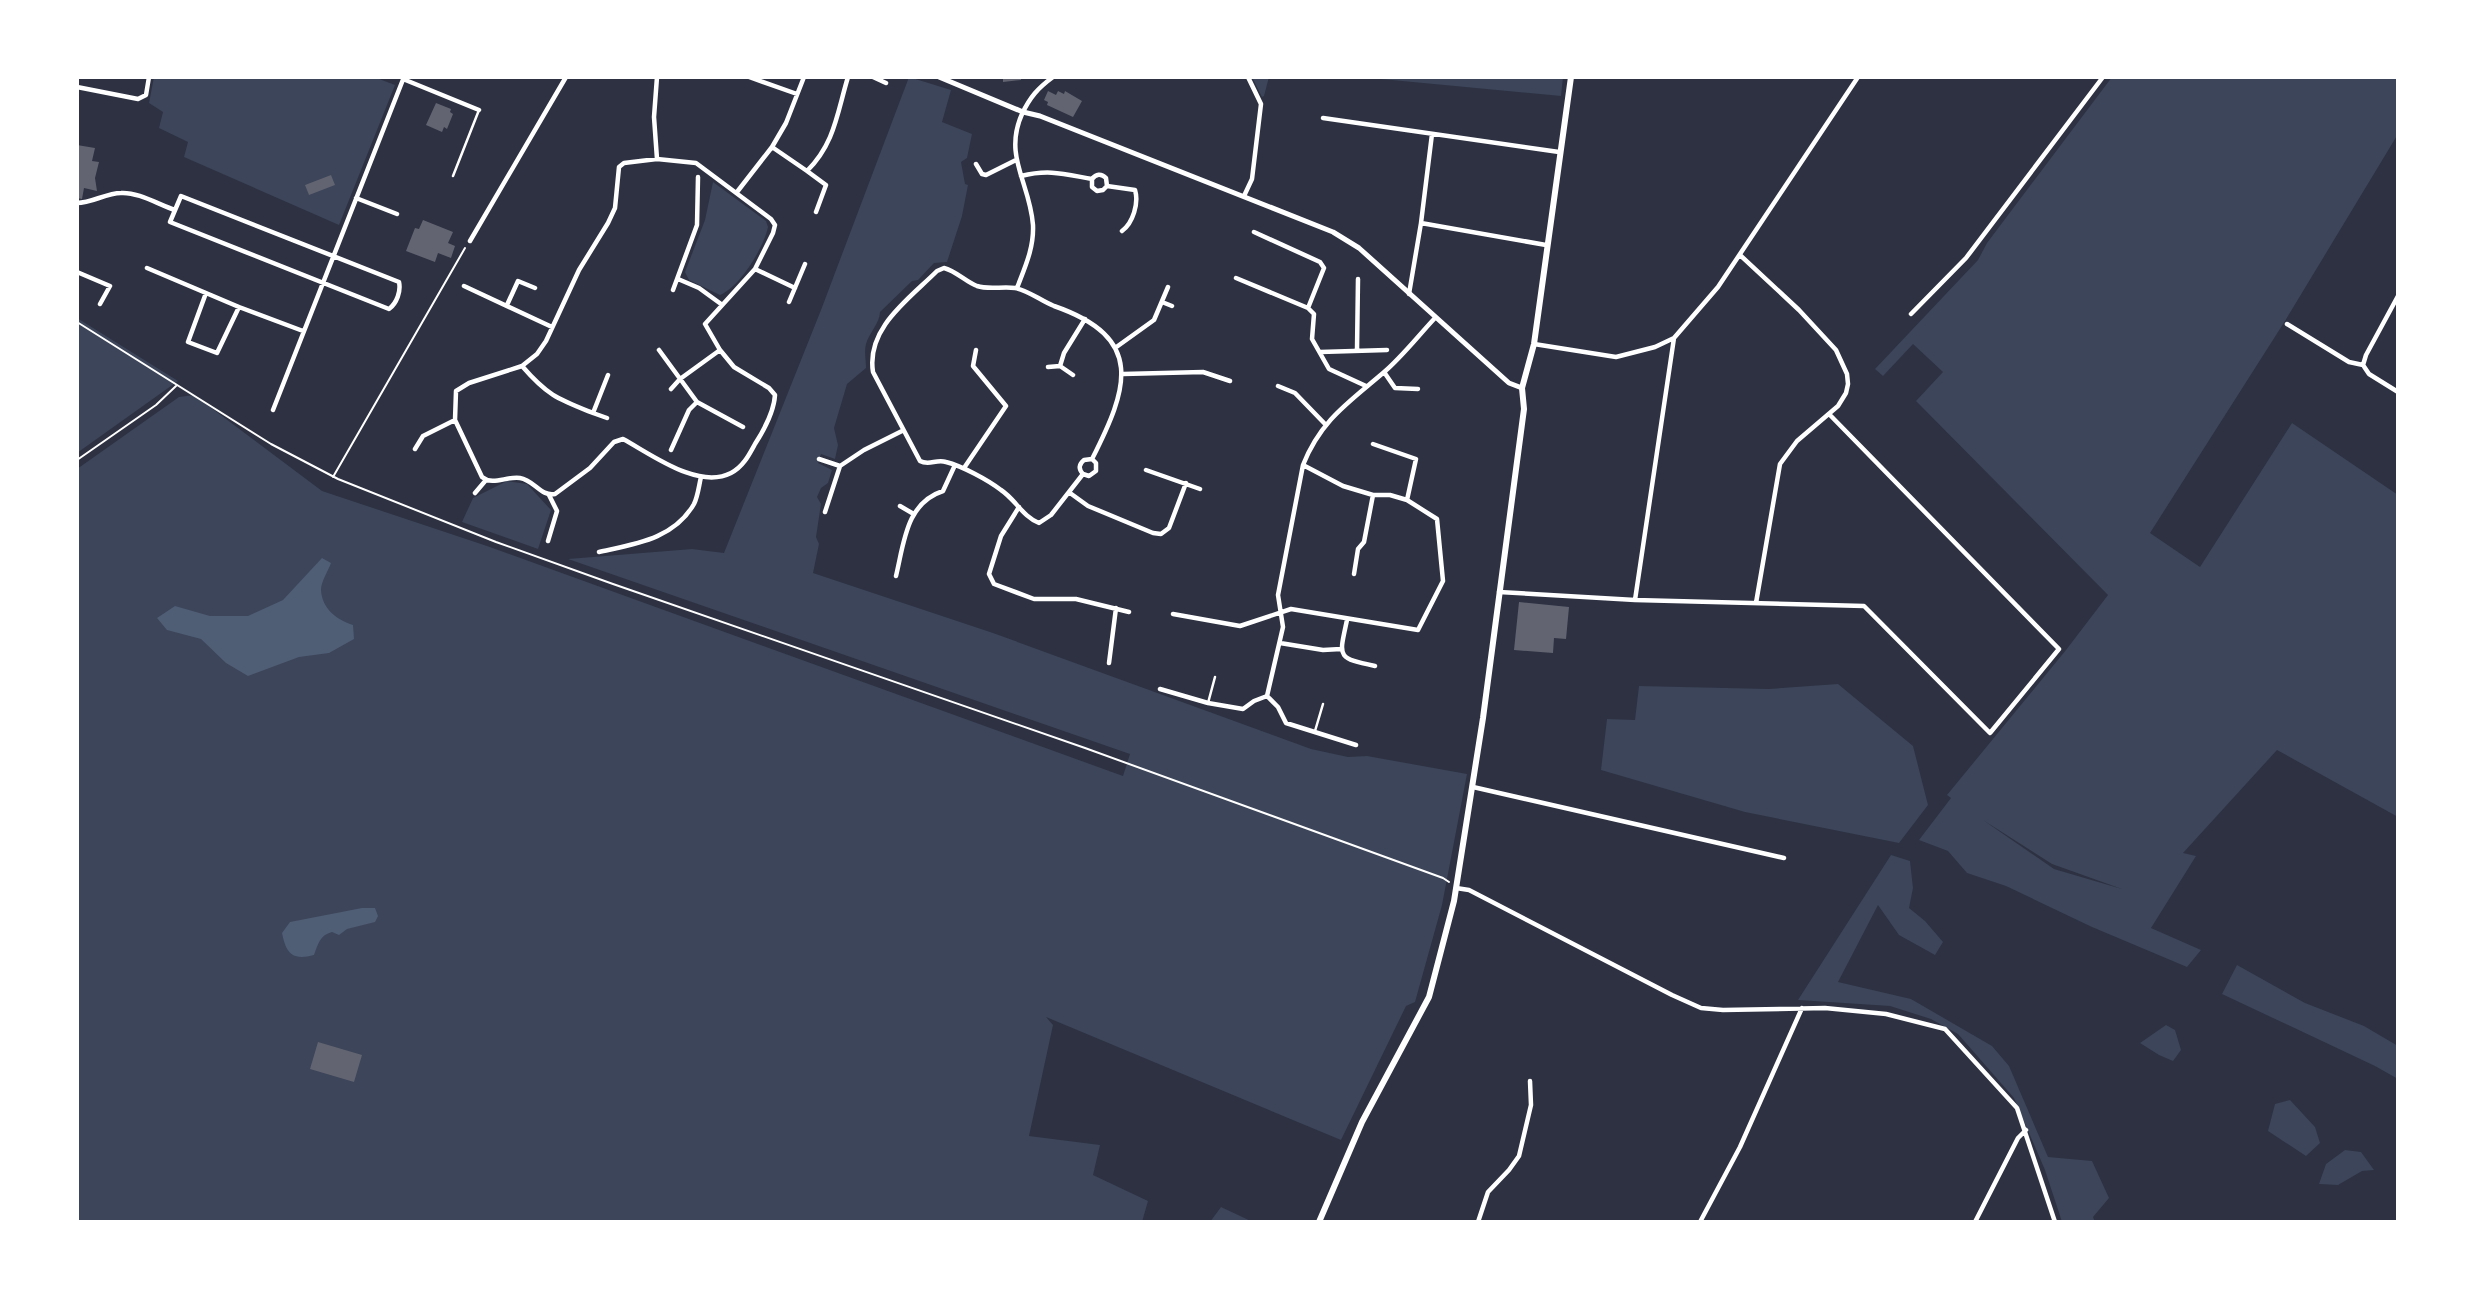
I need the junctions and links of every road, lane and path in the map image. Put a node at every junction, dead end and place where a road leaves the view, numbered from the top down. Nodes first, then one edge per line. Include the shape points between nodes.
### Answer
1 (149, 77) edge
2 (566, 77) edge
3 (657, 77) edge
4 (749, 77) edge
5 (804, 77) edge
6 (848, 77) edge
7 (873, 77) edge
8 (939, 77) edge
9 (1053, 77) edge
10 (1248, 77) edge
11 (1571, 77) edge
12 (1858, 77) edge
13 (2103, 77) edge
14 (403, 78) edge
15 (886, 83) dead end
16 (77, 87) edge
17 (797, 94) junction
18 (479, 110) joint
19 (1023, 112) junction
20 (1323, 118) dead end
21 (1432, 134) junction
22 (772, 147) junction
23 (1559, 152) junction
24 (657, 159) junction
25 (1016, 160) junction
26 (976, 164) dead end
27 (807, 171) junction
28 (453, 176) dead end
29 (1021, 176) junction
30 (698, 177) dead end
31 (1092, 179) junction
32 (1107, 186) junction
33 (737, 192) junction
34 (1244, 196) junction
35 (356, 198) junction
36 (77, 203) edge
37 (175, 210) junction
38 (816, 212) dead end
39 (397, 214) dead end
40 (1421, 223) junction
41 (1122, 231) dead end
42 (1254, 232) dead end
43 (470, 241) joint
44 (1546, 245) junction
45 (1740, 255) junction
46 (332, 256) junction
47 (804, 264) dead end
48 (147, 268) dead end
49 (755, 269) junction
50 (77, 272) edge
51 (1236, 278) dead end
52 (678, 279) junction
53 (1358, 279) dead end
54 (322, 283) junction
55 (464, 286) dead end
56 (1168, 287) dead end
57 (535, 288) dead end
58 (795, 288) junction
59 (1017, 288) junction
60 (673, 290) dead end
61 (206, 293) junction
62 (1409, 294) junction
63 (2398, 296) edge
64 (789, 302) dead end
65 (1162, 302) junction
66 (100, 304) dead end
67 (721, 304) junction
68 (507, 305) junction
69 (1172, 306) dead end
70 (239, 307) junction
71 (1308, 308) junction
72 (1911, 314) dead end
73 (1435, 318) junction
74 (1085, 319) junction
75 (77, 322) edge
76 (2287, 324) dead end
77 (552, 327) junction
78 (303, 331) junction
79 (1674, 338) junction
80 (1534, 344) junction
81 (1115, 348) junction
82 (659, 350) dead end
83 (720, 350) junction
84 (976, 350) dead end
85 (1357, 350) junction
86 (1387, 350) dead end
87 (1320, 352) junction
88 (2363, 365) junction
89 (522, 366) junction
90 (1060, 366) junction
91 (1048, 367) dead end
92 (1384, 372) junction
93 (1073, 374) dead end
94 (1123, 374) junction
95 (608, 375) dead end
96 (680, 379) junction
97 (1230, 381) dead end
98 (176, 385) junction
99 (1278, 386) dead end
100 (1366, 386) junction
101 (1522, 388) junction
102 (1418, 389) dead end
103 (671, 390) dead end
104 (2398, 392) edge
105 (696, 402) junction
106 (273, 410) dead end
107 (593, 412) junction
108 (1829, 414) junction
109 (607, 418) dead end
110 (455, 420) junction
111 (1325, 424) junction
112 (743, 427) dead end
113 (902, 431) junction
114 (1373, 444) dead end
115 (415, 449) dead end
116 (671, 450) dead end
117 (819, 459) dead end
118 (77, 460) edge
119 (1092, 460) junction
120 (956, 465) junction
121 (1303, 465) junction
122 (840, 466) junction
123 (964, 468) junction
124 (1146, 470) dead end
125 (1083, 474) junction
126 (333, 477) junction
127 (701, 477) junction
128 (486, 480) junction
129 (1186, 483) junction
130 (1200, 489) dead end
131 (475, 493) dead end
132 (1070, 493) junction
133 (549, 495) junction
134 (1373, 495) junction
135 (1407, 500) junction
136 (900, 506) dead end
137 (1019, 508) junction
138 (825, 512) dead end
139 (912, 513) junction
140 (548, 541) dead end
141 (599, 552) dead end
142 (1354, 574) dead end
143 (896, 576) dead end
144 (1498, 593) junction
145 (1635, 600) junction
146 (1756, 603) junction
147 (1116, 608) junction
148 (1129, 612) dead end
149 (1282, 612) junction
150 (1173, 614) dead end
151 (1347, 620) junction
152 (1280, 643) junction
153 (1340, 649) junction
154 (1109, 663) dead end
155 (1375, 666) dead end
156 (1215, 677) dead end
157 (1160, 689) dead end
158 (1267, 696) junction
159 (1208, 703) junction
160 (1324, 704) dead end
161 (1315, 731) junction
162 (1356, 745) dead end
163 (1473, 787) junction
164 (1784, 858) dead end
165 (1456, 888) junction
166 (1802, 1008) junction
167 (1530, 1080) dead end
168 (2026, 1130) junction
169 (1319, 1222) edge
170 (1478, 1222) edge
171 (1700, 1222) edge
172 (1975, 1222) edge
173 (2055, 1222) edge

1 - 16 street via 146,95 138,99
2 - 43 street
3 - 24 street
4 - 17 street
5 - 17 street
6 - 27 street via 832,138
7 - 15 street
8 - 19 street
9 - 19 street via 1030,96
10 - 34 street via 1261,104 1252,179
11 - 23 main road
12 - 45 street
13 - 72 street via 1966,258
14 - 18 street
14 - 35 street
17 - 22 street
18 - 28 lane
19 - 25 street via 1014,138
19 - 34 street
20 - 21 street
21 - 23 street
21 - 40 street
22 - 27 street
22 - 33 street
23 - 44 main road
24 - 33 street via 696,163
24 - 77 street via 619,167 615,208
25 - 26 street via 986,175
25 - 29 street
27 - 38 street via 826,185
29 - 31 street via 1059,172
29 - 59 street via 1033,222 1033,245
30 - 52 street via 697,225
31 - 32 street via 1104,176
31 - 32 street via 1097,191
32 - 41 street via 1135,190 1129,226
33 - 49 street via 775,225
34 - 62 street via 1347,240
35 - 39 street
35 - 46 street
36 - 37 street via 120,193
37 - 46 street via 181,195
37 - 54 street via 170,222
40 - 44 street
40 - 62 street
42 - 71 street via 1320,262 1324,268
43 - 126 path
44 - 80 main road
45 - 79 street
45 - 108 street via 1836,350 1848,384
46 - 54 street
46 - 54 street via 399,282 398,296 389,309
47 - 58 street
48 - 61 street
49 - 58 street
49 - 67 street
50 - 66 street via 110,286
51 - 71 street
52 - 60 street
52 - 67 street
53 - 85 street
54 - 78 street
55 - 68 street
56 - 65 street
57 - 68 street via 518,281
58 - 64 street
59 - 74 street
59 - 113 street via 979,287 944,268 881,328 871,358 873,372
61 - 70 street
61 - 70 street via 188,342 217,353
62 - 73 street
63 - 88 street
65 - 69 street
65 - 81 street via 1148,326
67 - 83 street via 705,324
68 - 77 street
70 - 78 street
71 - 87 street via 1314,314 1312,339
73 - 92 street
73 - 101 street via 1509,383
74 - 81 street
74 - 90 street
75 - 98 path
76 - 88 street via 2349,362
77 - 89 street via 537,354
78 - 106 street
79 - 80 street via 1616,357
79 - 145 street
80 - 101 main road
81 - 94 street
82 - 96 street
83 - 96 street
83 - 127 street via 734,366 769,388 774,403 745,462 732,473
84 - 123 street via 973,366 1006,406
85 - 86 street
85 - 87 street
87 - 100 street via 1329,369
88 - 104 street
89 - 107 street via 552,397
89 - 110 street via 456,391
90 - 91 street
90 - 93 street
92 - 100 street
92 - 102 street via 1395,388
94 - 97 street via 1203,372
94 - 119 street via 1109,424
95 - 107 street
96 - 103 street
96 - 105 street
98 - 118 path via 156,405
98 - 126 path
99 - 111 street via 1295,393
100 - 111 street
101 - 144 main road via 1524,410
105 - 112 street
105 - 116 street
107 - 109 street
108 - 146 street via 1797,441 1780,464
108 - 146 street via 2059,649 1990,733 1864,606
110 - 115 street via 423,436
110 - 128 street
111 - 121 street
113 - 120 street via 920,461
113 - 122 street
114 - 135 street via 1416,459
117 - 122 street
119 - 125 street via 1080,464
119 - 125 street via 1096,471
120 - 123 street
120 - 139 street via 943,491 931,495
121 - 134 street via 1343,486
121 - 149 street via 1278,595
122 - 138 street
123 - 137 street via 1002,490
124 - 129 street
125 - 132 street
126 - 165 path via 496,542 1084,748 1443,878
127 - 133 street via 618,439 590,468
127 - 141 street via 695,502 664,534
128 - 131 street
128 - 133 street via 528,480
129 - 130 street
129 - 132 street via 1169,528 1161,534 1088,506
132 - 137 street via 1039,523
133 - 140 street via 557,511
134 - 135 street
134 - 142 street
135 - 151 street via 1437,519 1443,581 1418,630
136 - 139 street
137 - 147 street via 1001,536 989,574 994,584 1034,599 1076,598
139 - 143 street
144 - 145 street
144 - 163 main road
145 - 146 street
147 - 148 street
147 - 154 street
149 - 150 street via 1241,626
149 - 151 street via 1291,609
149 - 152 street
151 - 153 street
152 - 153 street
152 - 158 street
153 - 155 street via 1349,661
156 - 159 lane
157 - 159 street
158 - 159 street via 1243,709
158 - 161 street via 1286,723
160 - 161 lane
161 - 162 street
163 - 164 street
163 - 165 main road
165 - 166 street via 1469,890 1701,1008
165 - 169 main road via 1429,997 1362,1122
166 - 168 street via 1886,1014 1945,1029 2017,1108
166 - 171 street via 1740,1147
167 - 170 street via 1531,1105 1519,1156 1488,1192
168 - 172 street
168 - 173 street

